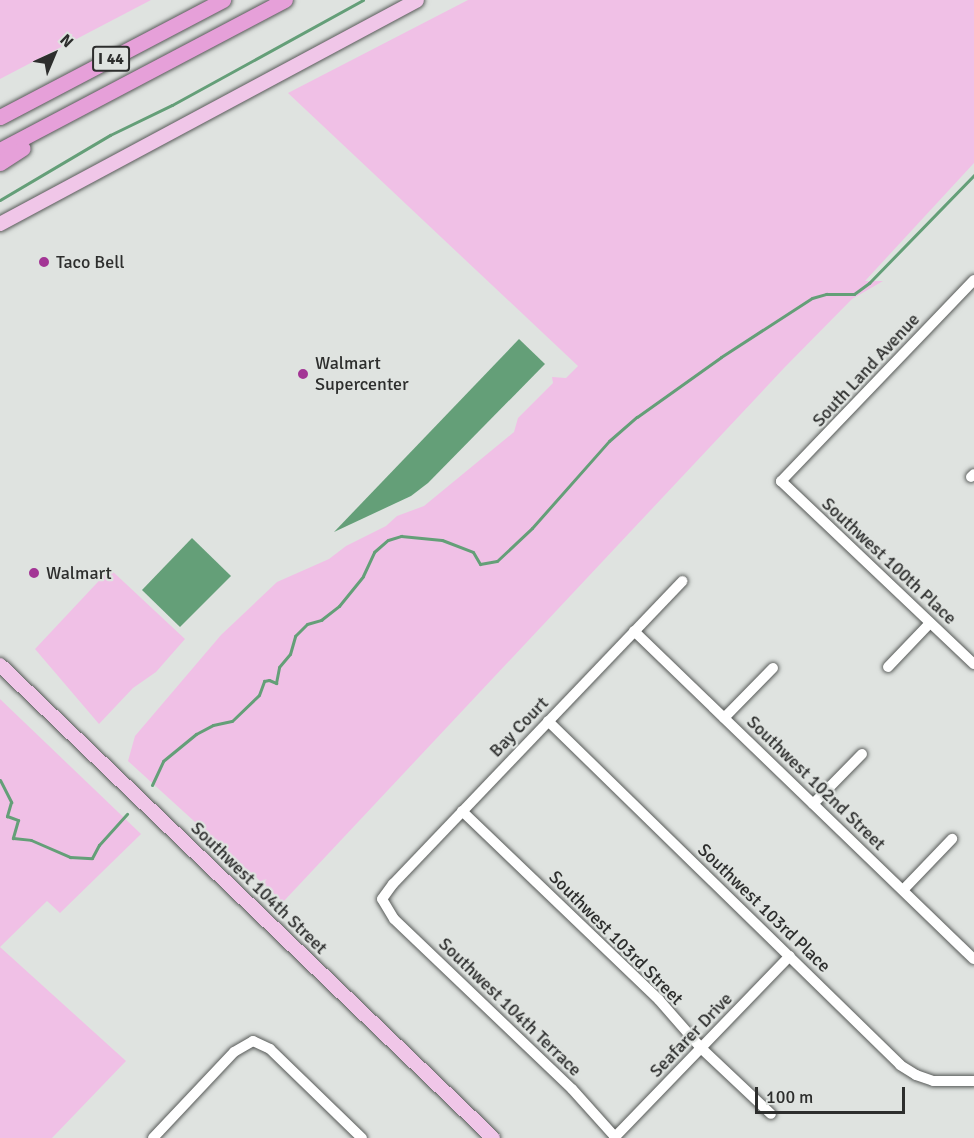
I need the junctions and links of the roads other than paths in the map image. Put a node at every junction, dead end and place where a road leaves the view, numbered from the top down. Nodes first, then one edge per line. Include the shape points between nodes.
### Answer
1 (223, 0) edge
2 (285, 0) edge
3 (417, 0) edge
4 (85, 106) junction
5 (0, 117) edge
6 (0, 150) edge
7 (0, 163) edge
8 (0, 224) edge
9 (974, 279) edge
10 (781, 481) joint
11 (683, 581) dead end
12 (930, 622) junction
13 (634, 631) junction
14 (974, 664) edge
15 (0, 665) edge
16 (888, 667) dead end
17 (773, 668) dead end
18 (724, 718) junction
19 (548, 722) junction
20 (862, 754) dead end
21 (813, 804) junction
22 (462, 811) junction
23 (952, 839) dead end
24 (903, 890) junction
25 (382, 899) joint
26 (790, 956) junction
27 (974, 959) edge
28 (701, 1048) junction
29 (974, 1081) edge
30 (771, 1114) dead end
31 (159, 1136) edge
32 (362, 1138) edge
33 (493, 1138) edge
34 (615, 1138) edge

1 - 5 highway, I 44
2 - 4 highway, I 44
3 - 8 main road
4 - 6 highway, I 44
4 - 7 highway
9 - 10 street, South Land Avenue
10 - 12 street, Southwest 100th Place
11 - 13 street, Bay Court
12 - 14 street, Southwest 100th Place
12 - 16 street
13 - 18 street, Southwest 102nd Street
13 - 19 street, Bay Court
15 - 33 main road, Southwest 104th Street
17 - 18 street
18 - 21 street, Southwest 102nd Street
19 - 22 street, Bay Court
19 - 26 street, Southwest 103rd Place
20 - 21 street
21 - 24 street, Southwest 102nd Street
22 - 25 street, Bay Court
22 - 28 street, Southwest 103rd Street via 659,1000
23 - 24 street
24 - 27 street, Southwest 102nd Street
25 - 34 street, Southwest 104th Terrace via 394,919 572,1089
26 - 28 street, Seafarer Drive
26 - 29 street, Southwest 103rd Place via 909,1071 933,1081
28 - 30 street, Southwest 103rd Street
28 - 34 street, Seafarer Drive
31 - 32 street via 234,1052 253,1041 270,1049

